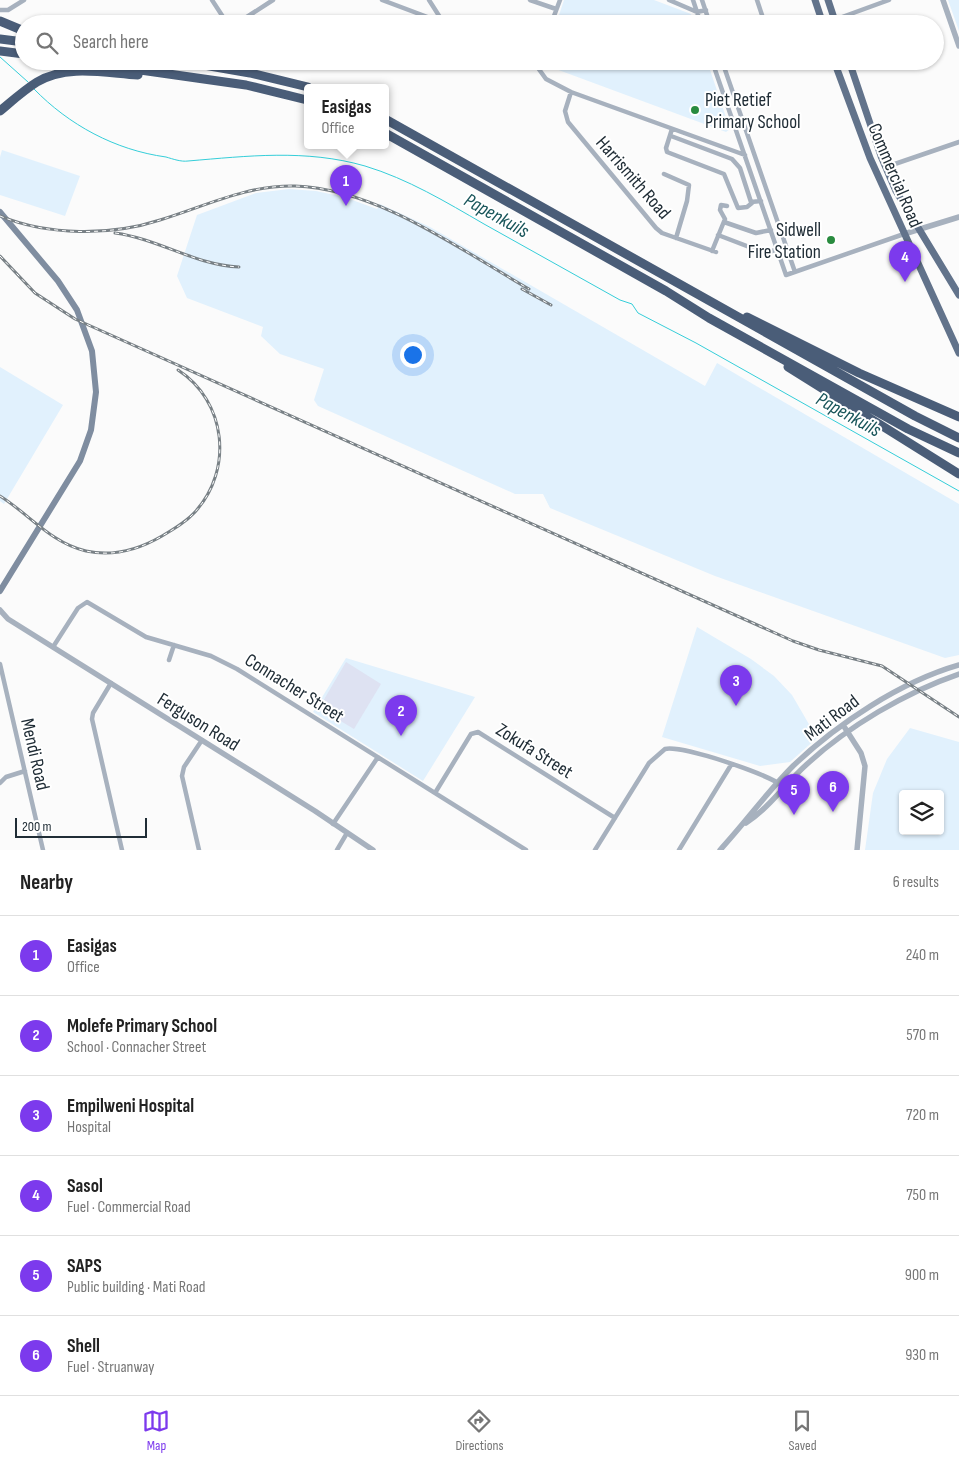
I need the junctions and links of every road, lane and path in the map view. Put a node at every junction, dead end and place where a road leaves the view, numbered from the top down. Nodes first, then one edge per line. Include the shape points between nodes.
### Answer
1 (24, 0) edge
2 (212, 0) edge
3 (273, 0) edge
4 (384, 0) edge
5 (429, 0) edge
6 (530, 0) edge
7 (560, 0) edge
8 (669, 0) edge
9 (757, 0) edge
10 (815, 0) edge
11 (828, 0) edge
12 (944, 0) edge
13 (703, 1) edge
14 (886, 1) edge
15 (694, 3) edge
16 (688, 7) junction
17 (0, 10) edge
18 (556, 10) junction
19 (706, 10) junction
20 (697, 12) junction
21 (223, 15) edge
22 (250, 15) edge
23 (424, 15) edge
24 (439, 15) edge
25 (555, 15) edge
26 (698, 15) edge
27 (707, 15) edge
28 (762, 15) edge
29 (820, 15) edge
30 (833, 15) edge
31 (852, 15) edge
32 (0, 21) edge
33 (15, 27) edge
34 (0, 39) edge
35 (15, 41) edge
36 (959, 46) edge
37 (0, 51) edge
38 (15, 53) edge
39 (144, 70) edge
40 (232, 70) edge
41 (541, 70) edge
42 (715, 70) edge
43 (725, 70) edge
44 (837, 70) edge
45 (852, 70) edge
46 (197, 77) junction
47 (304, 86) edge
48 (572, 92) junction
49 (304, 99) edge
50 (0, 111) edge
51 (389, 121) edge
52 (672, 129) junction
53 (747, 130) junction
54 (738, 132) junction
55 (389, 135) edge
56 (671, 136) junction
57 (959, 142) edge
58 (746, 155) junction
59 (886, 167) junction
60 (760, 169) junction
61 (751, 172) junction
62 (664, 174) dead end
63 (761, 202) junction
64 (752, 203) junction
65 (727, 206) dead end
66 (0, 212) edge
67 (959, 217) edge
68 (724, 222) junction
69 (771, 230) junction
70 (919, 230) junction
71 (904, 234) junction
72 (718, 235) junction
73 (676, 238) junction
74 (786, 247) junction
75 (778, 250) junction
76 (795, 272) junction
77 (675, 281) junction
78 (959, 296) edge
79 (709, 318) junction
80 (959, 353) edge
81 (959, 417) edge
82 (959, 438) edge
83 (959, 453) edge
84 (959, 474) edge
85 (1, 588) edge
86 (0, 610) edge
87 (0, 618) edge
88 (8, 619) junction
89 (174, 645) junction
90 (53, 647) junction
91 (169, 660) dead end
92 (0, 664) edge
93 (959, 665) edge
94 (959, 674) edge
95 (111, 683) junction
96 (842, 724) junction
97 (847, 731) junction
98 (202, 740) junction
99 (378, 757) junction
100 (731, 765) junction
101 (25, 771) junction
102 (0, 783) edge
103 (781, 785) junction
104 (435, 793) junction
105 (616, 818) junction
106 (333, 824) junction
107 (347, 833) junction
108 (43, 850) edge
109 (122, 850) edge
110 (199, 850) edge
111 (337, 850) edge
112 (373, 850) edge
113 (526, 850) edge
114 (595, 850) edge
115 (679, 850) edge
116 (720, 850) edge
117 (857, 850) edge

1 - 17 street via 8,10
2 - 21 street
3 - 22 street
4 - 23 street
5 - 24 street
6 - 18 street
7 - 18 street
8 - 16 street
9 - 28 street
10 - 29 main road
11 - 30 main road
12 - 36 street
13 - 15 street
13 - 19 street
14 - 31 street
15 - 16 street
15 - 20 street
16 - 20 street
18 - 25 street
19 - 20 street
19 - 27 street
20 - 26 street
32 - 33 highway
34 - 35 highway
37 - 38 highway
39 - 46 highway
40 - 47 highway
41 - 48 street via 546,79
42 - 54 street
43 - 53 street
44 - 71 main road, Commercial Road via 870,158
45 - 59 main road, Commercial Road
46 - 49 highway
46 - 50 highway via 79,71 47,77
48 - 52 street
48 - 73 street, Harrismith Road via 565,114 572,128 656,228
51 - 77 highway
52 - 56 street
52 - 58 street
53 - 54 street
53 - 60 street
54 - 58 street
55 - 79 highway
56 - 64 street via 732,159 740,168
56 - 64 street via 666,148 668,152 724,174 738,208
57 - 59 street
58 - 61 street
59 - 70 main road, Commercial Road
60 - 61 street
60 - 74 street
61 - 63 street
62 - 73 street via 689,185
63 - 64 street
63 - 69 street
65 - 68 street via 722,205 720,209
66 - 85 main road via 58,280 76,310 92,351 96,392 91,430 80,461
67 - 70 street
68 - 69 street via 756,234
68 - 72 street
69 - 75 street
70 - 71 street
70 - 78 main road, Commercial Road
71 - 76 street
71 - 80 main road, Commercial Road
72 - 73 street, Harrismith Road via 714,252
72 - 75 street via 766,252
74 - 75 street
74 - 76 street
75 - 76 street via 786,275
77 - 81 highway via 859,373
77 - 82 highway via 906,412
79 - 83 highway
79 - 84 highway
86 - 88 street, Ferguson Road
87 - 88 street, Ferguson Road
88 - 90 street, Ferguson Road
89 - 90 street, Connacher Street via 146,637 87,602 78,608
89 - 91 street
89 - 99 street, Connacher Street via 231,665
90 - 95 street, Ferguson Road
92 - 101 street, Mendi Road
93 - 96 street, Mati Road via 889,696
94 - 97 street, Mati Road via 924,689
95 - 98 street, Ferguson Road
95 - 109 street via 92,719
96 - 97 street
96 - 103 street, Mati Road via 800,760
97 - 103 street, Mati Road
97 - 117 street via 865,766
98 - 106 street, Ferguson Road
98 - 110 street via 184,767 182,776
99 - 104 street, Connacher Street
99 - 106 street
100 - 103 street via 768,776
100 - 105 street via 676,748 660,752 649,763
100 - 115 street
101 - 102 street via 6,777
101 - 108 street, Mendi Road
103 - 116 street, Mati Road
104 - 105 street, Zokufa Street via 471,734 478,732
104 - 113 street, Connacher Street
105 - 114 street
106 - 107 street, Ferguson Road
107 - 111 street
107 - 112 street, Ferguson Road

